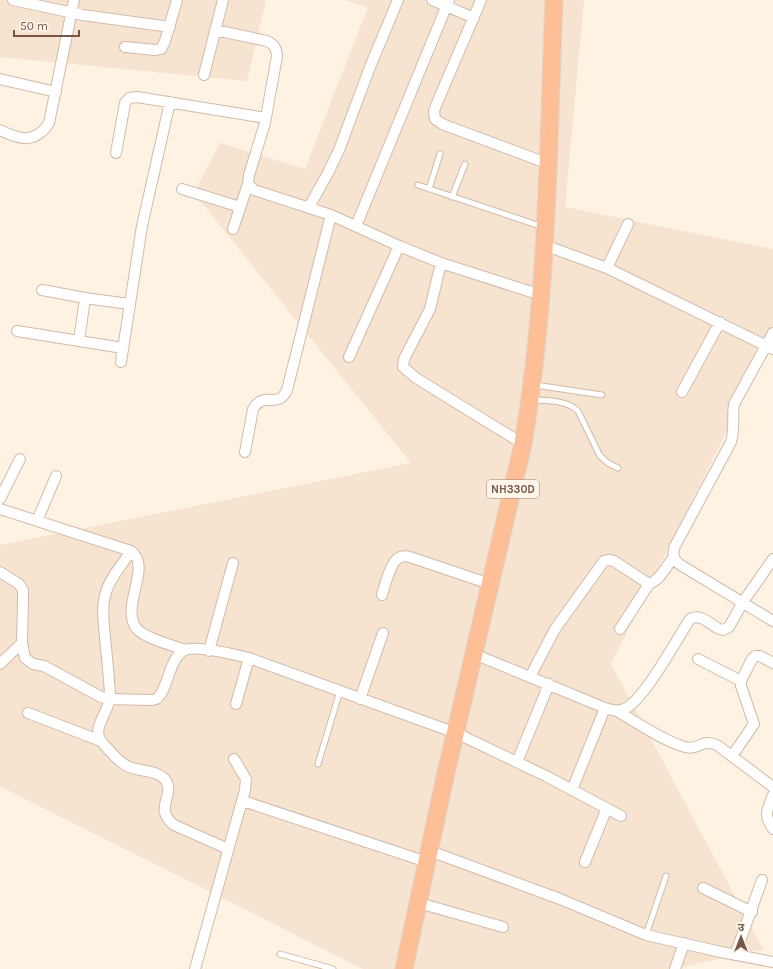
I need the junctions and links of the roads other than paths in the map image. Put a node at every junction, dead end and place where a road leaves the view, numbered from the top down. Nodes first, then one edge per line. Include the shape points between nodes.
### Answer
1 (13, 0) edge
2 (74, 0) edge
3 (177, 0) edge
4 (222, 0) edge
5 (398, 0) edge
6 (432, 0) edge
7 (481, 0) edge
8 (554, 0) edge
9 (448, 3) edge
10 (72, 13) junction
11 (474, 18) junction
12 (170, 27) junction
13 (215, 30) junction
14 (125, 47) dead end
15 (204, 75) dead end
16 (0, 79) edge
17 (56, 92) junction
18 (170, 102) junction
19 (266, 118) junction
20 (0, 130) edge
21 (116, 153) dead end
22 (440, 154) dead end
23 (465, 164) dead end
24 (549, 164) junction
25 (248, 184) junction
26 (418, 185) dead end
27 (182, 189) dead end
28 (429, 189) junction
29 (452, 197) junction
30 (240, 206) junction
31 (309, 207) junction
32 (331, 215) junction
33 (628, 224) dead end
34 (356, 226) junction
35 (545, 228) junction
36 (233, 229) dead end
37 (544, 245) junction
38 (399, 246) junction
39 (442, 263) junction
40 (607, 268) junction
41 (42, 290) dead end
42 (541, 295) junction
43 (85, 298) junction
44 (130, 304) junction
45 (720, 322) junction
46 (17, 331) dead end
47 (773, 333) edge
48 (79, 341) junction
49 (770, 347) edge
50 (123, 348) junction
51 (350, 357) dead end
52 (121, 362) dead end
53 (531, 392) junction
54 (682, 392) dead end
55 (602, 395) dead end
56 (523, 444) junction
57 (245, 452) dead end
58 (20, 460) dead end
59 (618, 468) dead end
60 (56, 476) dead end
61 (0, 499) edge
62 (0, 509) edge
63 (37, 521) junction
64 (131, 551) junction
65 (673, 558) junction
66 (773, 559) edge
67 (233, 563) dead end
68 (0, 572) edge
69 (490, 584) junction
70 (649, 584) junction
71 (382, 595) dead end
72 (743, 602) junction
73 (773, 621) edge
74 (620, 629) dead end
75 (383, 633) dead end
76 (22, 643) junction
77 (185, 650) junction
78 (210, 651) junction
79 (474, 654) junction
80 (249, 658) junction
81 (698, 659) dead end
82 (773, 663) edge
83 (0, 664) edge
84 (530, 676) junction
85 (741, 681) junction
86 (549, 684) junction
87 (340, 691) junction
88 (110, 699) junction
89 (360, 699) junction
90 (236, 704) dead end
91 (605, 708) junction
92 (617, 711) junction
93 (28, 713) dead end
94 (456, 734) junction
95 (101, 740) junction
96 (732, 756) junction
97 (234, 759) dead end
98 (517, 762) junction
99 (318, 764) dead end
100 (773, 787) edge
101 (572, 790) junction
102 (773, 795) edge
103 (243, 802) junction
104 (607, 808) junction
105 (621, 816) dead end
106 (773, 829) edge
107 (228, 849) junction
108 (429, 857) junction
109 (586, 862) dead end
110 (666, 876) dead end
111 (762, 880) dead end
112 (703, 888) dead end
113 (419, 903) junction
114 (752, 912) junction
115 (503, 927) dead end
116 (646, 934) junction
117 (684, 943) junction
118 (280, 954) dead end
119 (735, 955) junction
120 (773, 962) edge
121 (195, 969) edge
122 (333, 969) edge
123 (404, 969) edge
124 (675, 969) edge

1 - 10 street
2 - 10 street
3 - 12 street
4 - 13 street
5 - 31 street via 339,150
6 - 9 street
7 - 11 street
8 - 24 highway, NH330D
9 - 11 street
9 - 34 street
10 - 12 street
10 - 17 street
11 - 24 street via 437,103 434,111 435,120
12 - 14 street via 161,49
13 - 15 street
13 - 19 street via 267,41 276,48 277,56
16 - 17 street
17 - 20 street via 49,123 43,132 26,139 16,138
18 - 19 street
18 - 21 street via 130,98 125,103
18 - 44 street via 142,226
19 - 25 street
22 - 28 lane
23 - 29 lane
24 - 35 highway, NH330D
25 - 30 street
25 - 31 street via 254,190
26 - 28 lane
27 - 30 street
28 - 29 lane
29 - 35 lane
30 - 36 street
31 - 32 street
32 - 34 street
32 - 57 street via 287,390 279,400 263,400 257,403 253,410
33 - 40 street
34 - 38 street
35 - 37 highway, NH330D
37 - 40 street
37 - 42 highway, NH330D
38 - 39 street
38 - 51 street
39 - 42 street
39 - 56 street via 430,309 404,359 403,367 416,378
40 - 45 street
41 - 43 street
42 - 53 highway, NH330D
43 - 44 street
43 - 48 street
44 - 50 street
45 - 49 street
45 - 54 street
46 - 48 street
47 - 49 street
48 - 50 street
49 - 65 street via 734,404 734,434 731,442 675,546
50 - 52 street
53 - 55 lane
53 - 56 highway, NH330D
53 - 59 lane via 566,403 578,411 600,456
56 - 69 highway, NH330D
58 - 61 street
60 - 63 street
62 - 63 street
63 - 64 street
64 - 77 street via 137,555 139,561 132,620 137,629 145,635
64 - 88 street via 105,593
65 - 70 street via 658,578
65 - 72 street
66 - 72 street
67 - 78 street
68 - 76 street via 19,584 23,590
69 - 71 street via 403,556 392,566
69 - 79 highway, NH330D
70 - 74 street
70 - 84 street via 614,561 604,561 555,629
72 - 73 street
72 - 92 street via 726,629 719,629 698,616 690,620 643,692 632,704
75 - 89 street
76 - 83 street
76 - 88 street via 25,658 33,664 44,666 101,697
77 - 78 street via 192,648
77 - 88 street via 176,659 157,699
78 - 80 street
79 - 84 street
79 - 94 highway, NH330D
80 - 87 street
80 - 90 street
81 - 85 street
82 - 85 street via 755,656
84 - 86 street
85 - 96 street via 754,724
86 - 91 street
86 - 98 street
87 - 89 street
87 - 99 lane
88 - 95 street via 99,728 98,736
89 - 94 street
91 - 92 street
91 - 101 street
92 - 96 street via 680,745 692,748 710,742
93 - 95 street
94 - 98 street
94 - 108 highway, NH330D
95 - 107 street via 125,765 156,773 166,780 169,786 164,808 166,816 174,825
96 - 100 street
97 - 103 street via 246,779
98 - 101 street
101 - 104 street
102 - 106 street via 766,814
103 - 107 street
103 - 108 street
104 - 105 street
104 - 109 street
107 - 121 street
108 - 113 highway, NH330D
108 - 116 street via 560,899
110 - 116 lane
111 - 114 street
112 - 114 street
113 - 115 street
113 - 123 highway, NH330D
114 - 119 street
116 - 117 street
117 - 119 street
117 - 124 street
118 - 122 lane
119 - 120 street

